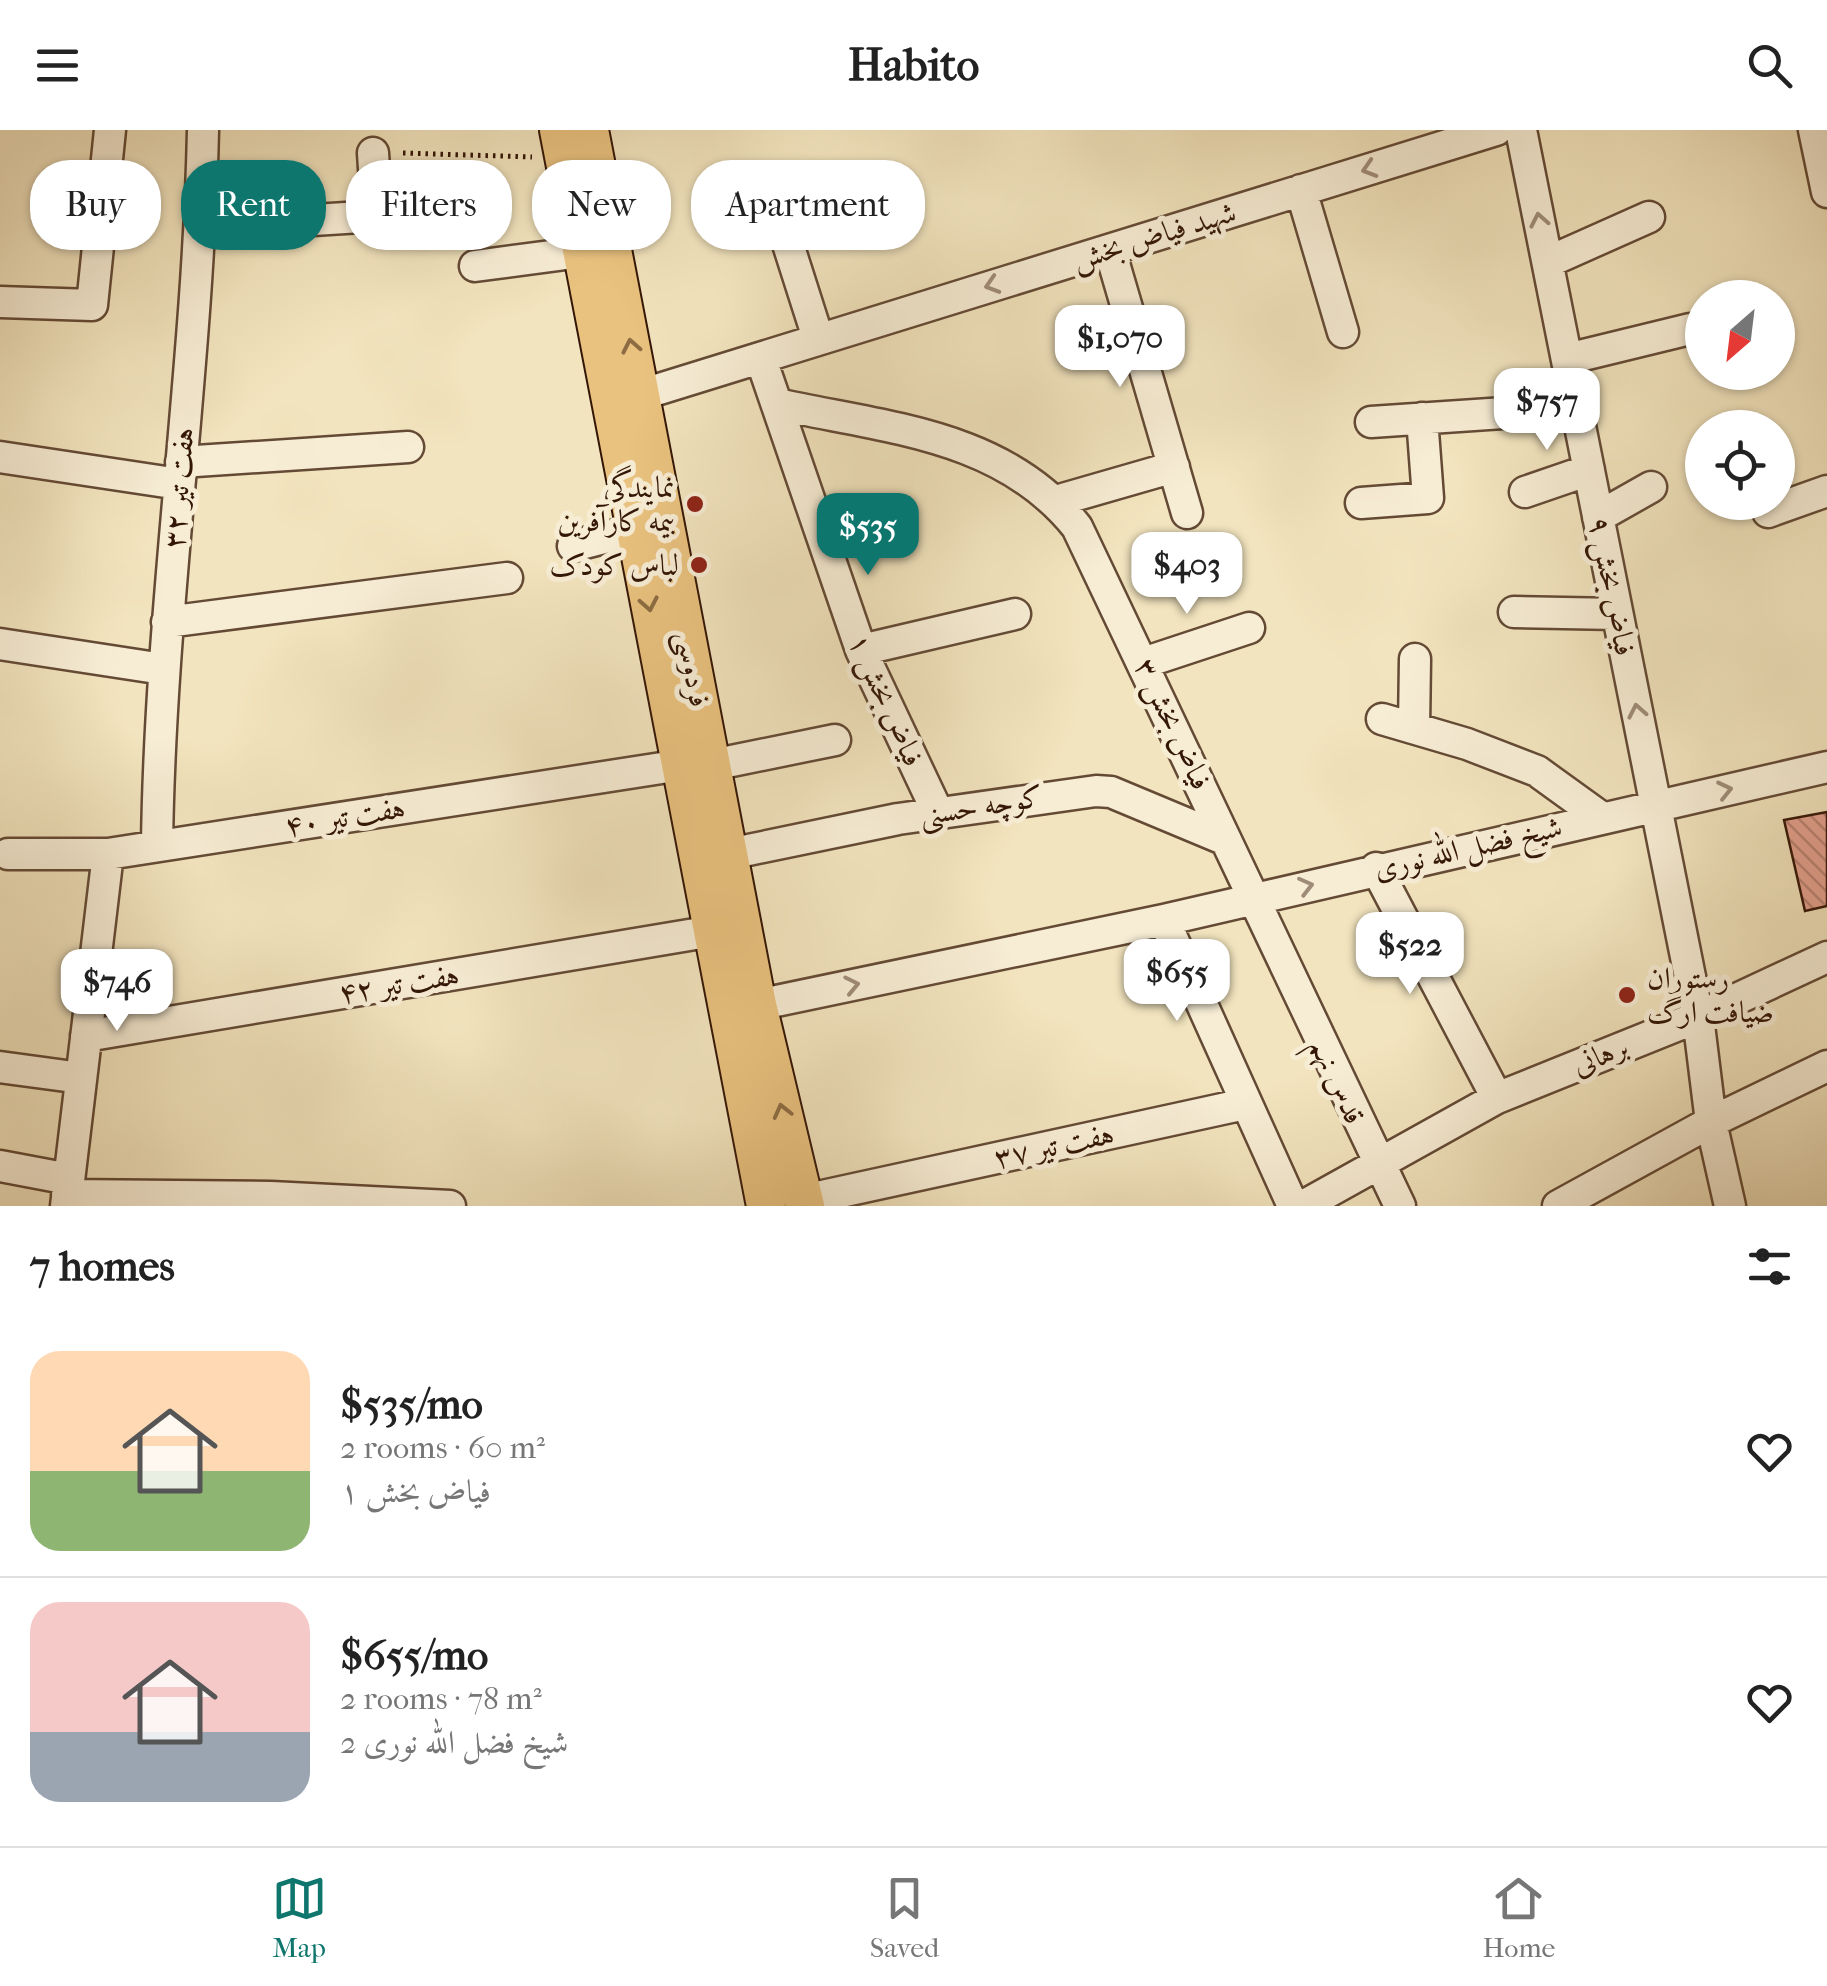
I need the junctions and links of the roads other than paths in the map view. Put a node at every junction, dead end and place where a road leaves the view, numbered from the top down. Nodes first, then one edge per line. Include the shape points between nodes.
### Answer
1 (110, 130) edge
2 (203, 130) edge
3 (1496, 130) edge
4 (1521, 130) edge
5 (1814, 130) edge
6 (571, 139) edge
7 (373, 152) road end
8 (202, 160) edge
9 (1301, 190) junction
10 (1827, 192) edge
11 (1649, 216) dead end
12 (326, 219) edge
13 (199, 250) edge
14 (790, 250) edge
15 (1110, 250) junction
16 (582, 252) junction
17 (1548, 262) junction
18 (475, 266) dead end
19 (0, 302) edge
20 (1685, 330) edge
21 (1343, 332) dead end
22 (818, 338) junction
23 (761, 358) junction
24 (1567, 360) junction
25 (625, 398) junction
26 (776, 404) junction
27 (1577, 408) junction
28 (1422, 418) junction
29 (1370, 422) dead end
30 (408, 447) dead end
31 (0, 457) edge
32 (1174, 467) junction
33 (1589, 470) junction
34 (180, 473) junction
35 (1652, 487) dead end
36 (1525, 492) dead end
37 (1827, 492) edge
38 (1056, 501) junction
39 (1795, 503) edge
40 (1362, 504) dead end
41 (1187, 513) dead end
42 (1598, 517) junction
43 (635, 530) junction
44 (573, 546) dead end
45 (507, 578) dead end
46 (1514, 612) dead end
47 (1015, 614) dead end
48 (1617, 614) junction
49 (167, 622) junction
50 (1250, 628) dead end
51 (0, 644) edge
52 (861, 650) junction
53 (1415, 660) dead end
54 (1143, 663) junction
55 (163, 670) junction
56 (1382, 719) dead end
57 (1414, 728) junction
58 (835, 740) dead end
59 (696, 765) junction
60 (1827, 767) edge
61 (1656, 806) junction
62 (938, 813) junction
63 (1602, 818) junction
64 (1226, 840) junction
65 (157, 846) junction
66 (8, 854) dead end
67 (108, 854) junction
68 (729, 854) junction
69 (1376, 868) junction
70 (1251, 900) junction
71 (1164, 920) junction
72 (713, 931) junction
73 (1827, 957) edge
74 (741, 1008) junction
75 (1698, 1017) junction
76 (86, 1036) junction
77 (1827, 1066) edge
78 (0, 1067) edge
79 (81, 1078) junction
80 (1496, 1098) junction
81 (1245, 1104) junction
82 (1711, 1122) junction
83 (0, 1166) edge
84 (1378, 1166) junction
85 (67, 1194) edge
86 (804, 1203) edge
87 (450, 1206) edge
88 (766, 1206) edge
89 (1293, 1206) edge
90 (1303, 1206) edge
91 (1400, 1206) edge
92 (1558, 1206) edge
93 (1730, 1206) edge

1 - 19 street via 92,305
2 - 8 street, هفت تیر ۳۲
3 -> 9 street, شهید فیاض بخش
17 -> 4 street, فیاض بخش ۹
5 - 10 street
6 - 16 main road, فردوسی
25 -> 6 main road, فردوسی
7 - 12 street via 377,216
9 - 15 street, شهید فیاض بخش
9 - 21 street
11 - 17 street
13 - 34 street, هفت تیر ۳۲
14 - 22 street
15 -> 22 street, شهید فیاض بخش
15 - 32 street
16 - 18 street
16 - 25 main road, فردوسی
17 - 24 street, فیاض بخش ۹
20 - 24 street
22 - 23 street, شهید فیاض بخش
23 - 25 street, شهید فیاض بخش
23 - 26 street, فیاض بخش ۱
24 - 27 street, فیاض بخش ۹
25 - 43 main road, فردوسی
25 - 59 main road, فردوسی
26 - 38 street, فیاض بخش ۳ via 980,450
26 - 52 street, فیاض بخش ۱
27 - 28 street
27 - 33 street, فیاض بخش ۹
28 - 29 street
28 - 40 street via 1428,498
30 - 34 street
31 - 34 street
32 - 38 street
32 - 41 street
33 - 36 street
33 - 42 street, فیاض بخش ۹
34 - 49 street, هفت تیر ۳۲
35 - 42 street
37 - 39 street
38 - 54 street, فیاض بخش ۳ via 1077,528
42 - 48 street, فیاض بخش ۹
43 - 44 street
43 -> 59 main road, فردوسی
45 - 49 street
46 - 48 street
47 - 52 street
61 -> 48 street, فیاض بخش ۹
49 - 55 street, هفت تیر ۳۲
50 - 54 street
51 - 55 street
52 - 62 street, فیاض بخش ۱
53 - 57 street
54 - 64 street, فیاض بخش ۳
55 - 65 street, هفت تیر ۳۲
56 - 57 street
57 - 63 street via 1536,772
58 - 59 street, هفت تیر ۴۰
59 - 65 street, هفت تیر ۴۰
59 - 68 main road, فردوسی
59 - 72 main road, فردوسی
61 -> 60 street, شیخ فضل الله نوری
61 - 63 street, شیخ فضل الله نوری
61 - 75 street, فیاض بخش ۹
62 - 64 street, کوچه حسنی via 1111,792
62 - 68 street, کوچه حسنی
63 - 69 street, شیخ فضل الله نوری
64 - 70 street, فیاض بخش ۳
65 - 67 street, هفت تیر ۴۰
66 - 67 street, هفت تیر ۴۰
67 - 76 street
68 - 74 main road, فردوسی
70 -> 69 street, شیخ فضل الله نوری
69 - 80 street
70 - 71 street, شیخ فضل الله نوری
70 - 84 street, قدس نهم
74 -> 71 street, شیخ فضل الله نوری
71 - 81 street
72 - 74 main road, فردوسی
72 - 76 street, هفت تیر ۴۲
73 - 75 street, برهانی
86 -> 74 main road, فردوسی
74 - 88 main road, فردوسی
75 - 80 street, برهانی
75 - 82 street, فیاض بخش ۹
76 - 79 street
77 - 82 street
78 - 79 street
79 - 85 street
80 - 84 street, برهانی
81 - 86 street, هفت تیر ۳۷
81 - 89 street
82 - 92 street
82 - 93 street, فیاض بخش ۹
83 - 85 street
84 - 90 street, برهانی
84 - 91 street, قدس نهم
85 - 87 street

